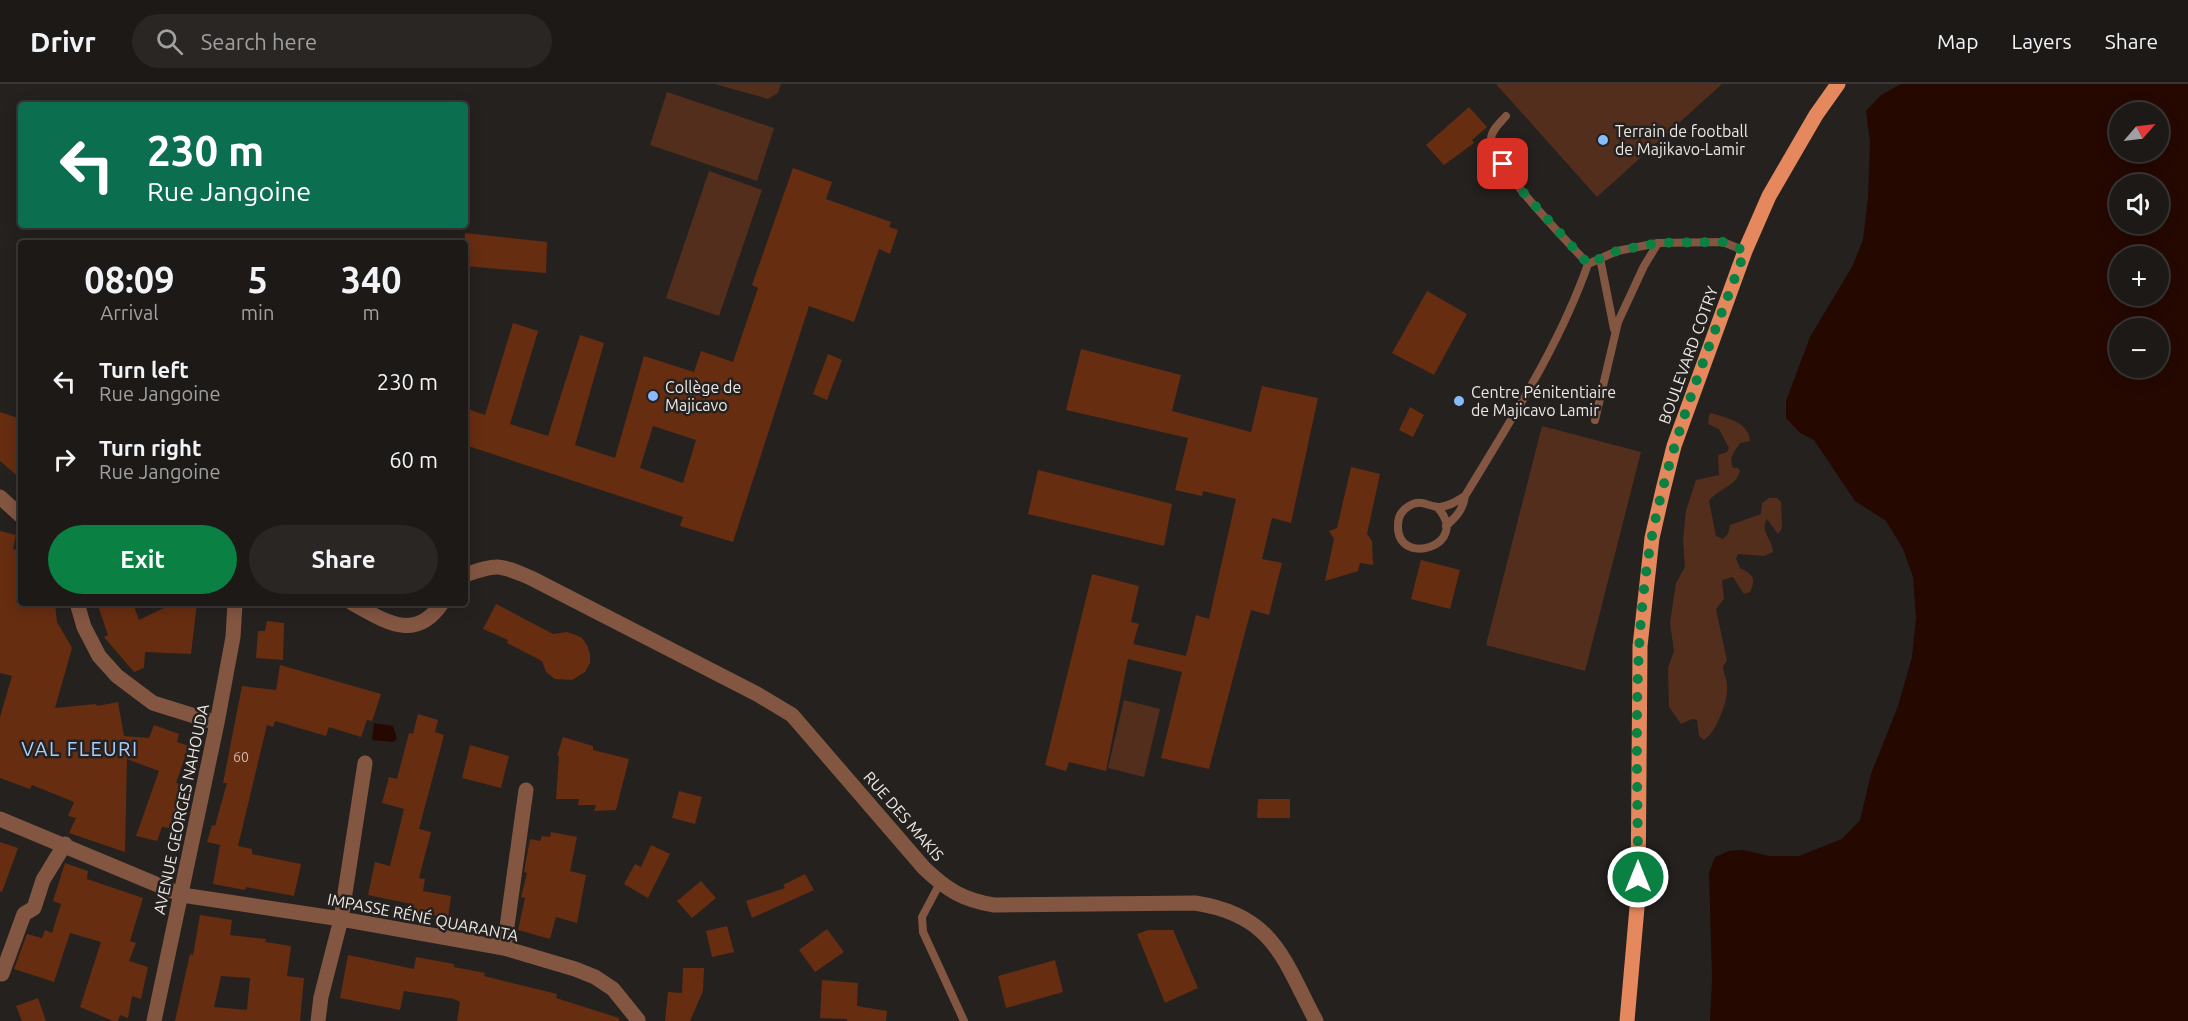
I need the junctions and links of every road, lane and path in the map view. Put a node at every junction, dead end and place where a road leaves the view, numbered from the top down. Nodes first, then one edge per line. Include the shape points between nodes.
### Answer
1 (1838, 84) edge
2 (1506, 116) dead end
3 (1658, 243) junction
4 (1745, 251) junction
5 (1600, 258) junction
6 (1588, 264) junction
7 (1615, 334) junction
8 (1595, 420) dead end
9 (1465, 496) junction
10 (0, 497) edge
11 (1437, 507) junction
12 (18, 513) edge
13 (1446, 526) junction
14 (468, 574) edge
15 (79, 606) edge
16 (235, 606) edge
17 (358, 606) edge
18 (440, 606) edge
19 (217, 723) junction
20 (365, 763) dead end
21 (526, 790) dead end
22 (0, 819) edge
23 (65, 844) junction
24 (940, 884) junction
25 (182, 895) junction
26 (341, 919) junction
27 (504, 948) junction
28 (2, 974) dead end
29 (638, 1020) edge
30 (154, 1021) edge
31 (318, 1021) edge
32 (964, 1021) edge
33 (1316, 1021) edge
34 (1627, 1021) edge

1 - 4 main road, BOULEVARD COTRY via 1769,196
2 - 6 lane via 1493,132 1494,148 1512,180
3 - 4 lane via 1723,242
3 - 5 lane via 1638,245
3 - 7 lane
4 - 34 main road, BOULEVARD COTRY via 1674,446 1652,538 1640,646 1638,896
5 - 6 lane
5 - 7 lane
6 - 9 lane via 1539,373
7 - 8 lane
9 - 11 lane
9 - 13 lane via 1464,505
10 - 12 street
11 - 13 lane
11 - 13 lane via 1423,502 1409,505 1398,522 1400,536 1410,547 1424,550 1442,539
14 - 24 street, RUE DES MAKIS via 504,566 758,694 792,715
15 - 19 street via 84,627 99,656 117,676 153,703
16 - 19 street, AVENUE GEORGES NAHOUDA
17 - 18 street via 393,625 417,624 433,616
19 - 25 street, AVENUE GEORGES NAHOUDA
20 - 26 street
21 - 27 street
22 - 23 street, IMPASSE RÉNÉ QUARANTA
23 - 25 street, IMPASSE RÉNÉ QUARANTA
23 - 28 street via 43,880 34,908 24,914
24 - 32 lane via 922,917 923,932
24 - 33 street, RUE DES MAKIS via 971,901 994,905 1216,906 1254,924 1272,939
25 - 26 street, IMPASSE RÉNÉ QUARANTA
25 - 30 street, AVENUE GEORGES NAHOUDA
26 - 27 street, IMPASSE RÉNÉ QUARANTA
26 - 31 street
27 - 29 street, IMPASSE RÉNÉ QUARANTA via 595,977 613,989

